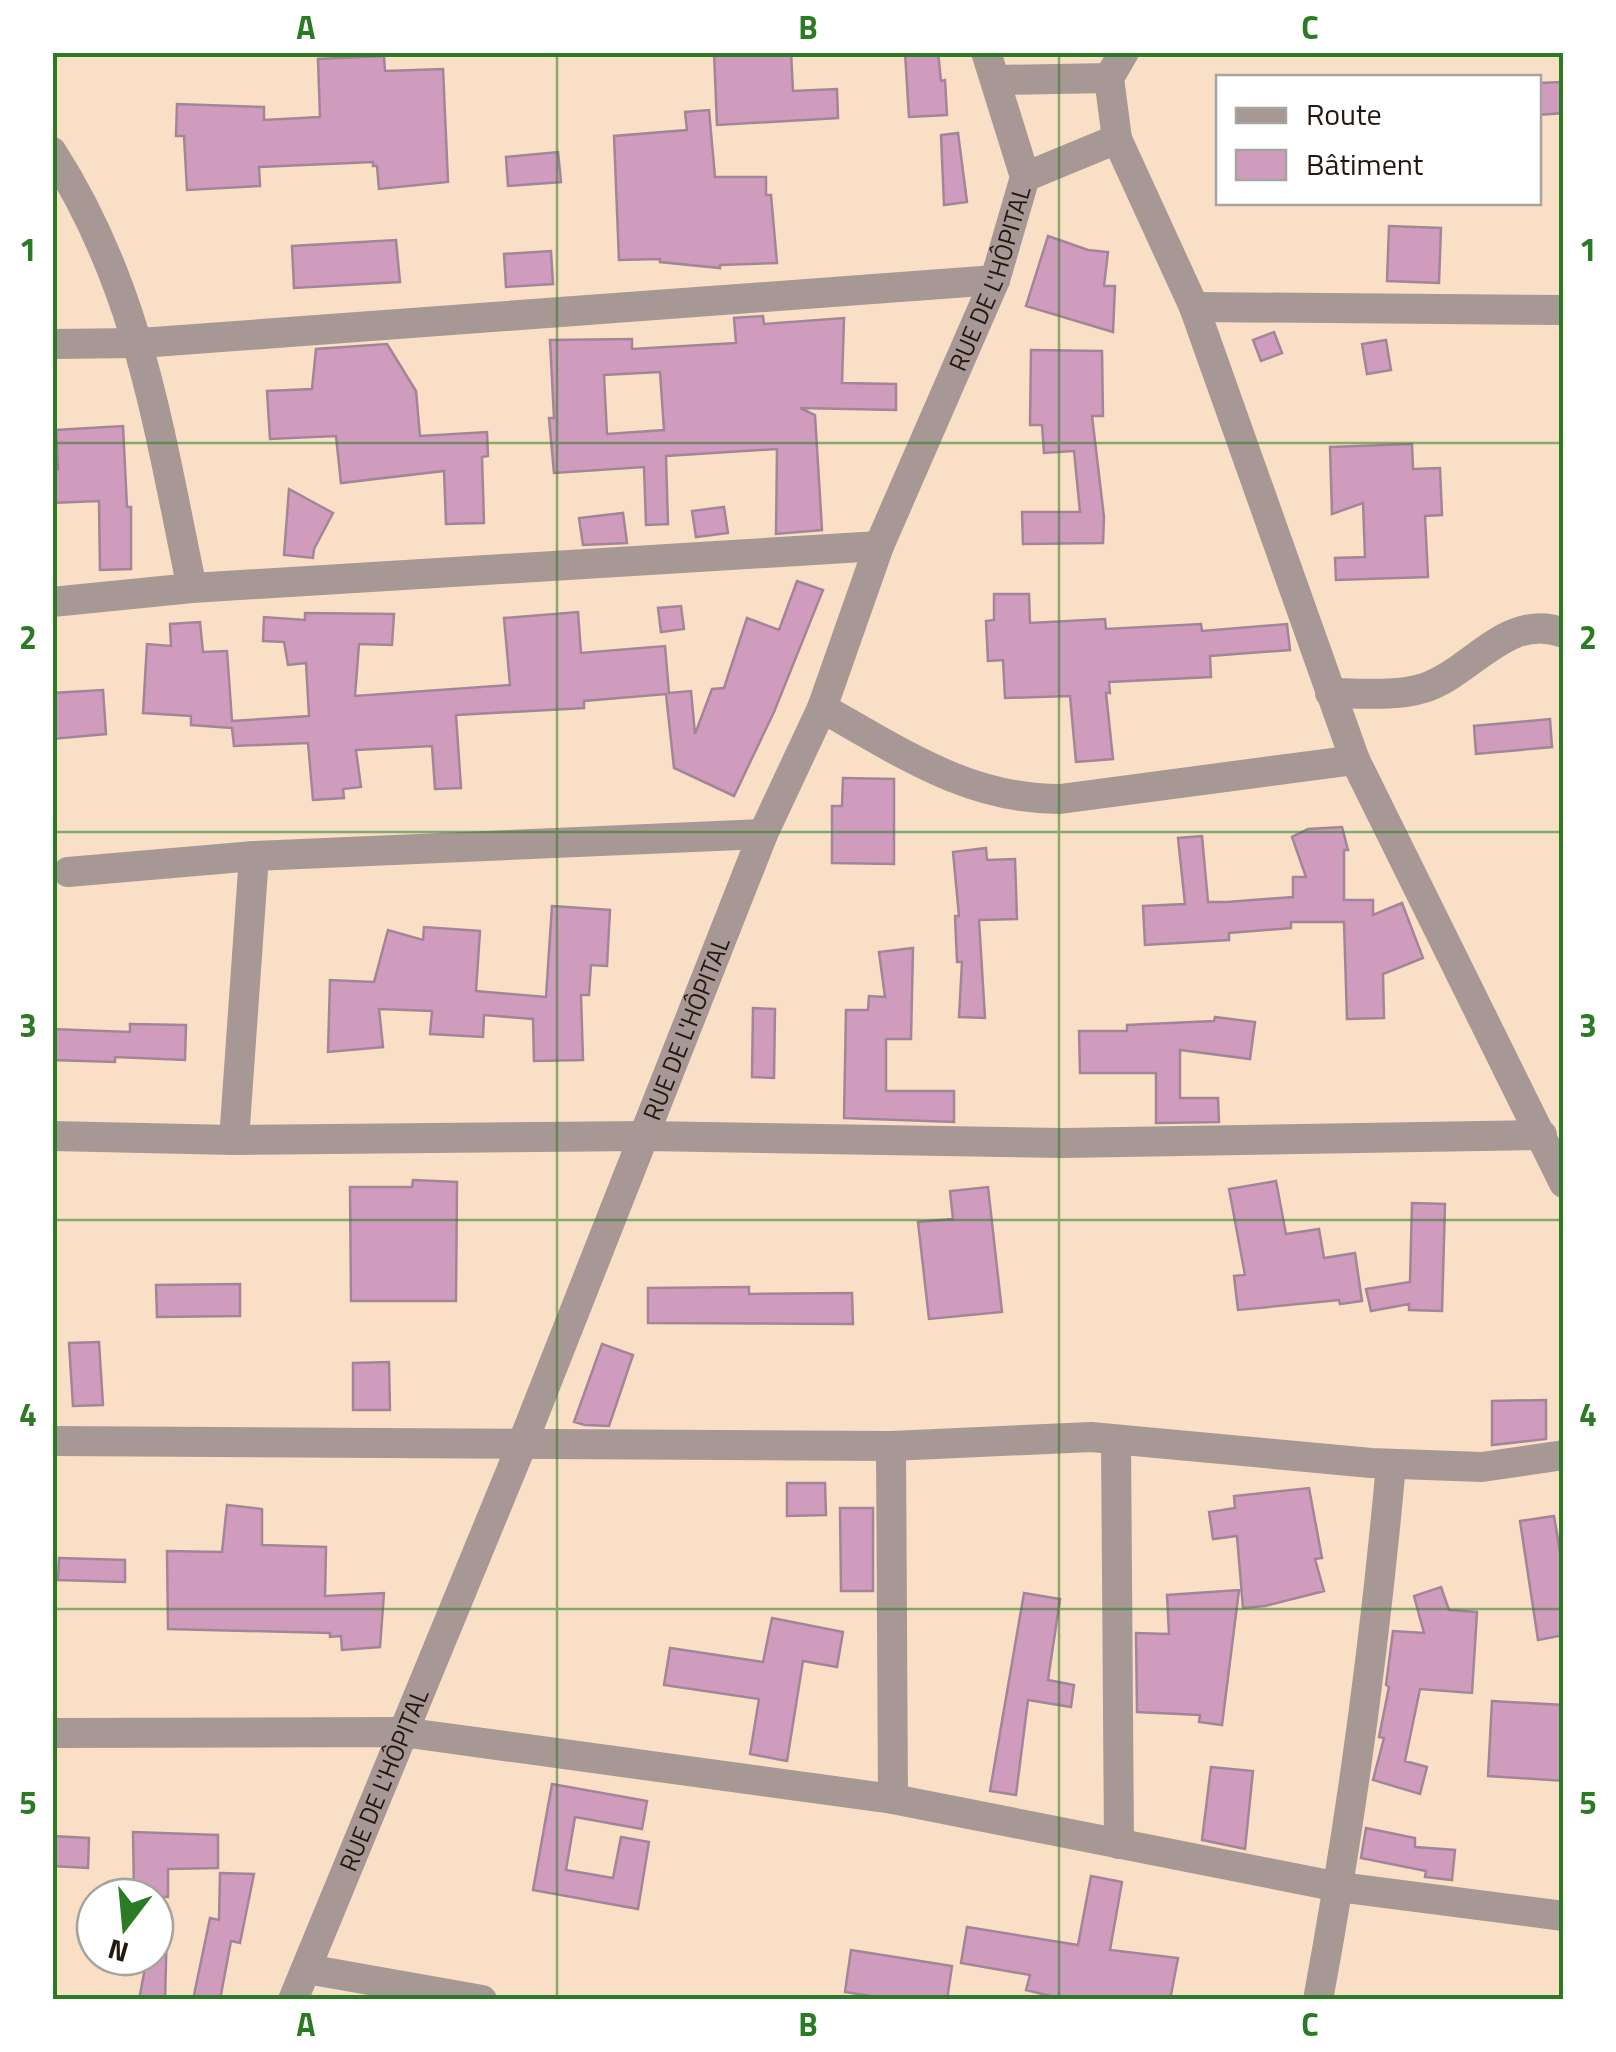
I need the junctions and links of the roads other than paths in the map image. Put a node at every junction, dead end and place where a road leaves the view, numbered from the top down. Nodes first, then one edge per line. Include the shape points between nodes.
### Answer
1 (1116, 65) edge
2 (991, 66) edge
3 (1117, 139) junction
4 (52, 152) edge
5 (1025, 177) junction
6 (994, 280) junction
7 (1194, 308) junction
8 (1564, 310) edge
9 (140, 343) junction
10 (52, 344) edge
11 (879, 546) junction
12 (192, 588) junction
13 (52, 602) edge
14 (1564, 634) edge
15 (1330, 693) junction
16 (822, 708) junction
17 (1355, 760) junction
18 (763, 834) junction
19 (254, 856) junction
20 (68, 872) dead end
21 (1542, 1135) junction
22 (52, 1136) edge
23 (645, 1136) junction
24 (234, 1140) junction
25 (1564, 1183) edge
26 (1116, 1440) junction
27 (52, 1441) edge
28 (523, 1442) junction
29 (892, 1446) junction
30 (1564, 1454) edge
31 (1391, 1464) junction
32 (402, 1732) junction
33 (52, 1734) edge
34 (893, 1798) junction
35 (1118, 1844) junction
36 (1339, 1888) junction
37 (1564, 1916) edge
38 (307, 1969) junction
39 (293, 2000) edge
40 (482, 2000) edge
41 (1318, 2000) edge

1 - 2 street
1 - 3 street
2 - 5 street, RUE DE L'HÔPITAL
3 - 5 street
3 - 7 street
4 - 9 street via 104,244
5 - 6 street, RUE DE L'HÔPITAL
6 - 9 street
6 - 11 street, RUE DE L'HÔPITAL
7 - 8 street
7 - 15 street
9 - 10 street
9 - 12 street
11 - 12 street
11 - 16 street, RUE DE L'HÔPITAL
12 - 13 street
14 - 15 street via 1546,627 1503,637 1424,688
15 - 17 street
16 - 17 street via 930,768 1024,799 1060,800
16 - 18 street, RUE DE L'HÔPITAL
17 - 21 street
18 - 19 street
18 - 23 street, RUE DE L'HÔPITAL
19 - 20 street
19 - 24 street
21 - 23 street via 1063,1143
21 - 25 street
22 - 24 street
23 - 24 street
23 - 28 street, RUE DE L'HÔPITAL
26 - 29 street
26 - 31 street
26 - 35 street
27 - 28 street
28 - 29 street
28 - 32 street, RUE DE L'HÔPITAL
29 - 34 street
30 - 31 street via 1482,1467
31 - 36 street via 1377,1620
32 - 33 street
32 - 34 street
32 - 38 street, RUE DE L'HÔPITAL
34 - 35 street
35 - 36 street
36 - 37 street
36 - 41 street
38 - 39 street, RUE DE L'HÔPITAL
38 - 40 street

